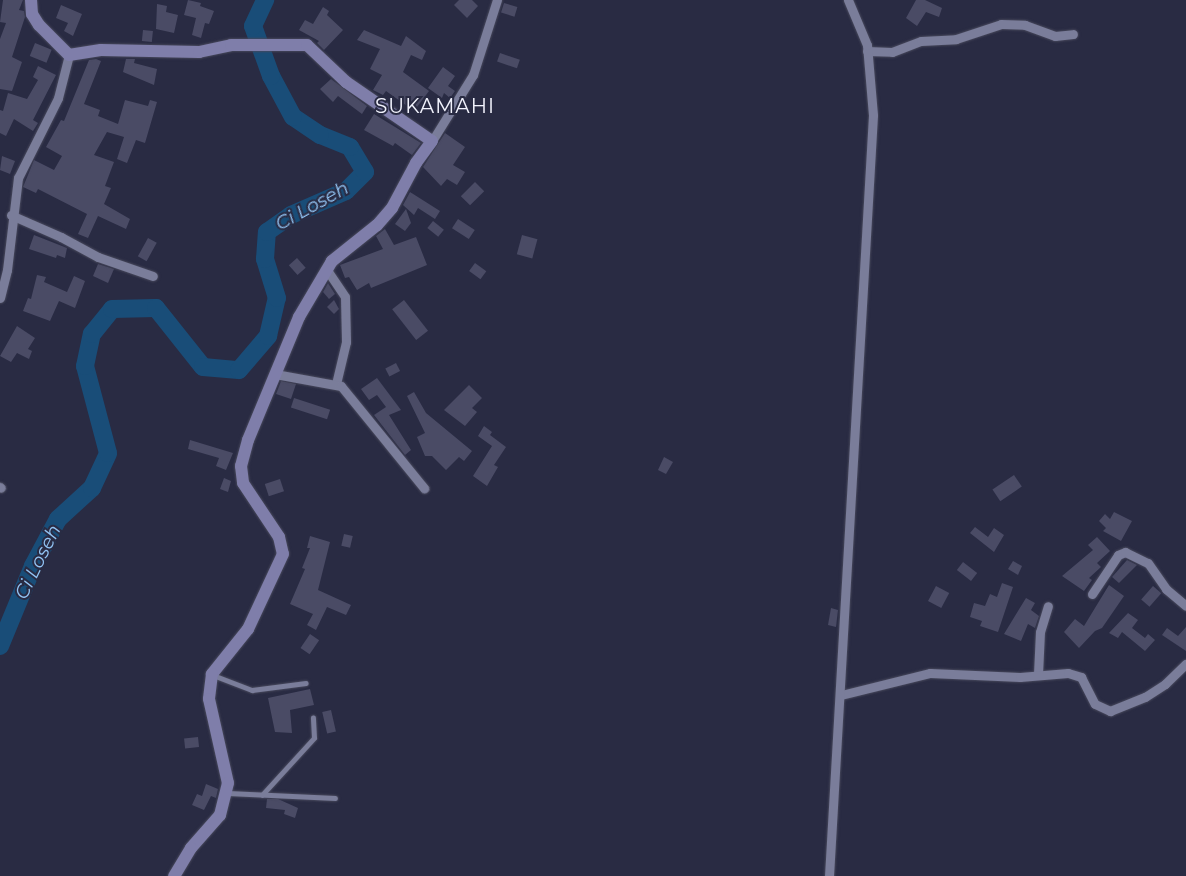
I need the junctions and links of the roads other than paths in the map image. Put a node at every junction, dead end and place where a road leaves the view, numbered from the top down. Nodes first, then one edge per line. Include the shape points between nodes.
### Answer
1 (31, 0) edge
2 (497, 0) edge
3 (848, 0) edge
4 (1073, 34) dead end
5 (867, 51) junction
6 (69, 55) junction
7 (432, 142) junction
8 (11, 215) junction
9 (327, 270) junction
10 (153, 276) dead end
11 (0, 298) edge
12 (275, 374) junction
13 (336, 384) junction
14 (424, 488) dead end
15 (1092, 594) dead end
16 (1048, 606) dead end
17 (1186, 606) edge
18 (1186, 664) edge
19 (212, 674) junction
20 (1038, 674) junction
21 (306, 683) dead end
22 (841, 694) junction
23 (313, 718) dead end
24 (226, 793) junction
25 (262, 795) junction
26 (335, 798) dead end
27 (174, 876) edge
28 (829, 876) edge

1 - 6 street via 32,14 39,25
2 - 7 street via 473,75
3 - 5 street
4 - 5 street via 1055,36 1025,25 1001,24 956,39 921,41 892,52
5 - 22 street via 873,115
6 - 7 street via 101,50 199,52 244,45 307,45 346,82
6 - 8 street via 58,98 18,178
7 - 9 street via 416,163 392,208 370,231 344,250
8 - 10 street via 98,258
8 - 11 street via 7,270
9 - 12 street via 299,317
9 - 13 street via 345,297 346,342
12 - 13 street
12 - 19 street via 248,440 241,476 279,536 283,554 248,629
13 - 14 street via 345,390
15 - 17 street via 1118,555 1125,552 1148,563 1166,589
16 - 20 street via 1040,632
18 - 20 street via 1166,684 1145,697 1110,711 1095,704 1081,676
19 - 21 lane via 252,690
19 - 24 street via 209,699 226,771
20 - 22 street via 993,677 930,673
22 - 28 street
23 - 25 lane via 314,738
24 - 25 lane
24 - 27 street via 220,816 191,848
25 - 26 lane

